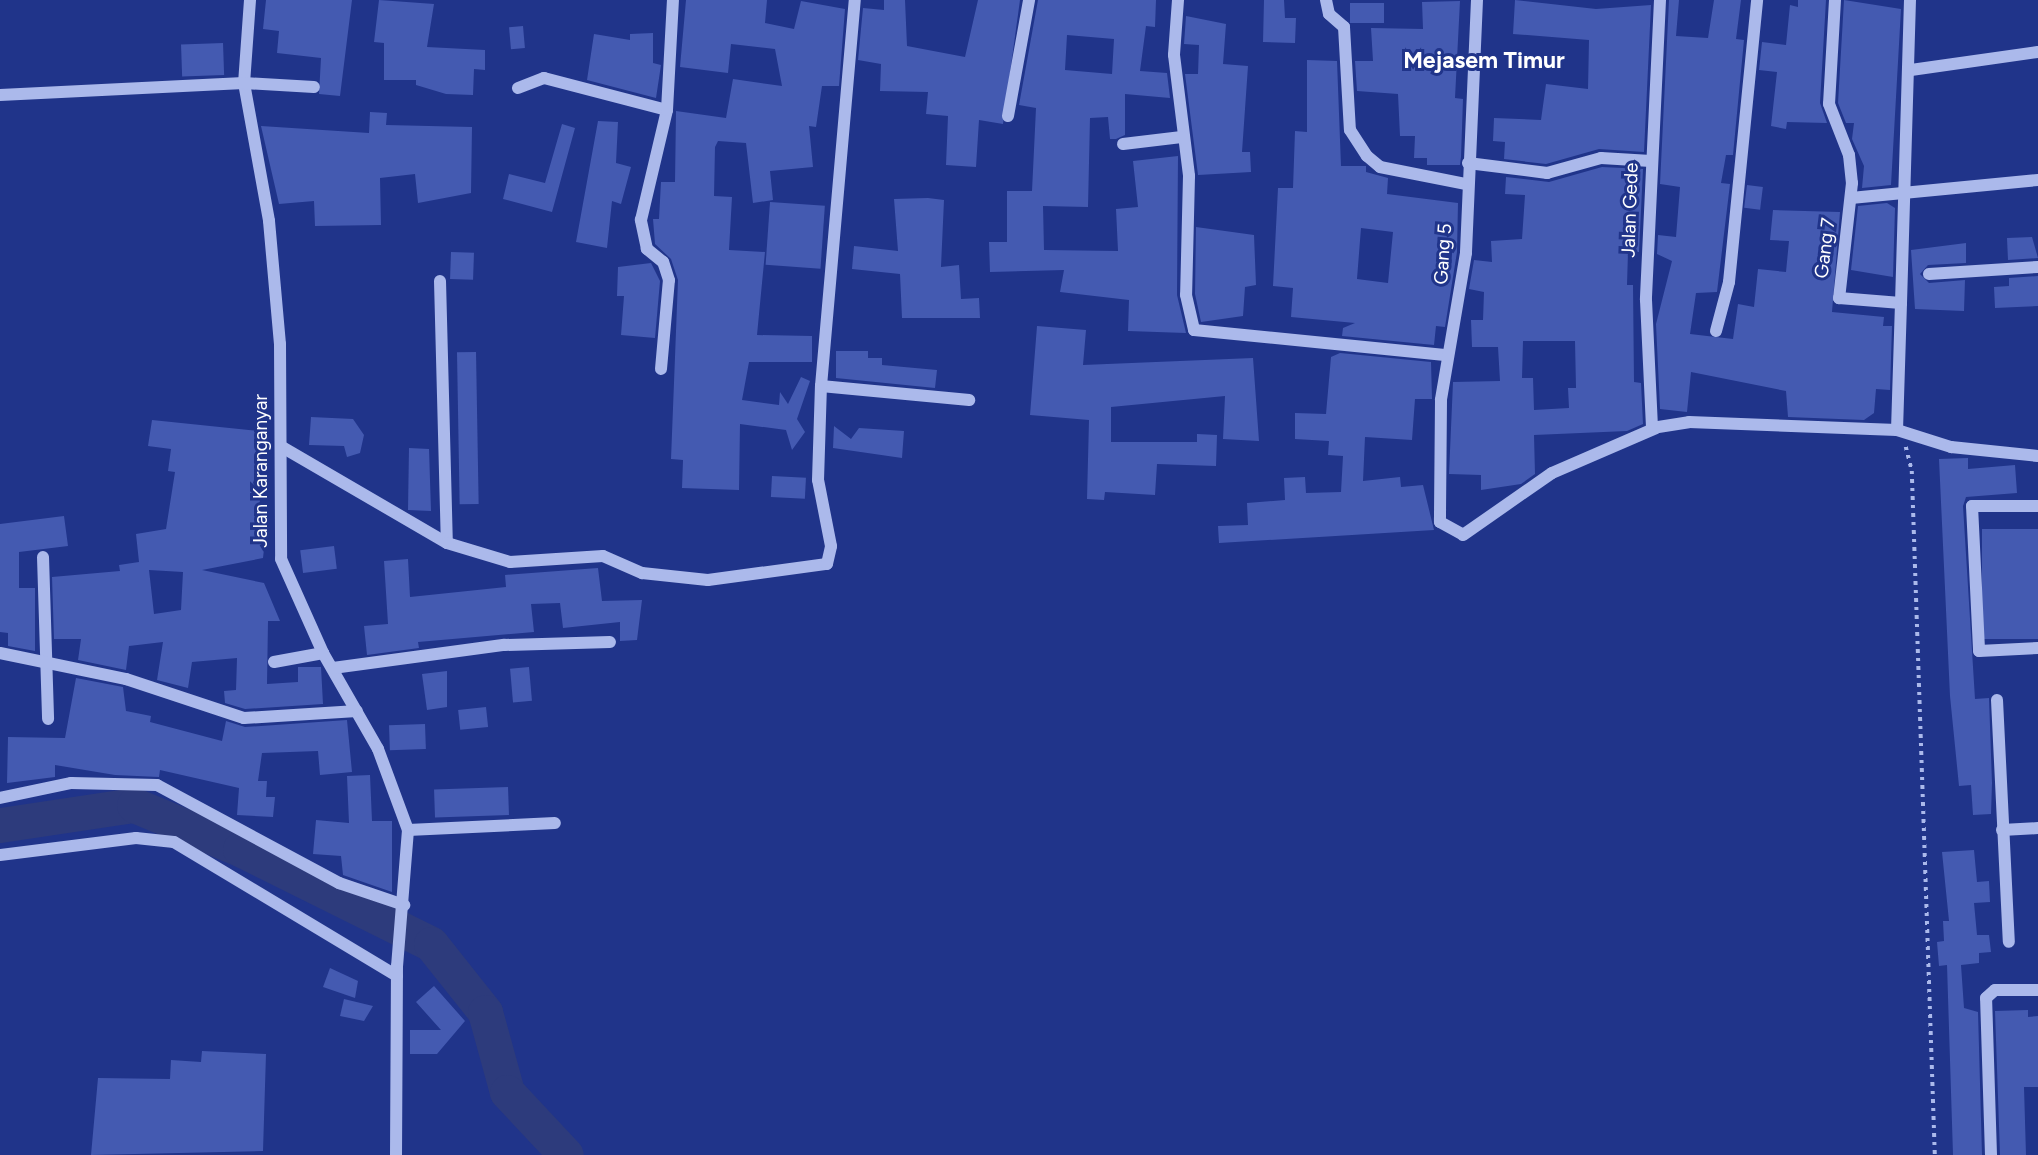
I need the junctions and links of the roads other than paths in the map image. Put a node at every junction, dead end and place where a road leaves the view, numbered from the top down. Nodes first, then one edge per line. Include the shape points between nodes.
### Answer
1 (250, 0) edge
2 (673, 0) edge
3 (855, 0) edge
4 (1029, 0) edge
5 (1178, 0) edge
6 (1326, 0) edge
7 (1477, 0) edge
8 (1660, 0) edge
9 (1757, 0) edge
10 (1835, 0) edge
11 (1910, 0) edge
12 (2038, 52) edge
13 (1912, 70) junction
14 (244, 83) junction
15 (314, 87) dead end
16 (518, 88) dead end
17 (0, 95) edge
18 (667, 110) junction
19 (1008, 116) dead end
20 (1182, 137) junction
21 (1123, 144) dead end
22 (1651, 161) junction
23 (1468, 163) junction
24 (2038, 180) edge
25 (1466, 184) junction
26 (1903, 195) junction
27 (1850, 198) junction
28 (2038, 267) edge
29 (1929, 274) dead end
30 (440, 281) dead end
31 (1901, 303) junction
32 (1716, 331) dead end
33 (1445, 355) junction
34 (661, 369) dead end
35 (821, 386) junction
36 (970, 400) dead end
37 (1652, 424) junction
38 (1899, 431) junction
39 (282, 447) junction
40 (2038, 456) edge
41 (2038, 506) edge
42 (447, 543) junction
43 (43, 557) dead end
44 (610, 642) dead end
45 (2038, 648) edge
46 (0, 653) edge
47 (323, 653) junction
48 (41, 658) junction
49 (274, 662) dead end
50 (333, 667) junction
51 (1997, 700) dead end
52 (357, 711) junction
53 (48, 719) dead end
54 (0, 798) edge
55 (555, 823) dead end
56 (2038, 828) edge
57 (408, 830) junction
58 (2002, 830) junction
59 (0, 855) edge
60 (403, 910) junction
61 (2009, 942) dead end
62 (397, 971) junction
63 (2038, 990) edge
64 (396, 1155) edge
65 (1991, 1155) edge

1 - 14 street, Jalan Karanganyar
2 - 18 street
3 - 35 street
4 - 19 street
5 - 20 street via 1174,55
6 - 25 street via 1329,14 1344,27 1350,130 1367,156 1380,167
7 - 23 street, Gang 5
8 - 22 street, Jalan Gede
9 - 32 street via 1729,282
10 - 27 street, Gang 7 via 1829,104 1849,155
11 - 13 street
12 - 13 street
13 - 26 street
14 - 15 street
14 - 17 street
14 - 39 street, Jalan Karanganyar via 269,221
16 - 18 street via 544,78
18 - 34 street via 641,220 646,249 663,262 669,280
20 - 21 street
20 - 33 street via 1189,176 1186,295 1198,334
22 - 23 street via 1601,158 1546,173
22 - 37 street, Jalan Gede
23 - 25 street, Gang 5
24 - 26 street
25 - 33 street, Gang 5 via 1466,253
26 - 27 street
26 - 31 street
27 - 31 street, Gang 7 via 1839,298
28 - 29 street
30 - 42 street
31 - 38 street
33 - 37 street, Gang 5 via 1439,510 1446,530 1463,535 1552,472
35 - 36 street
35 - 42 street via 818,480 831,546 827,565 708,580 642,573 603,556 510,562
37 - 38 street
38 - 40 street via 1951,447
39 - 42 street
39 - 47 street, Jalan Karanganyar via 281,559
41 - 45 street via 1972,506 1974,651
43 - 48 street
44 - 50 street via 504,645
46 - 48 street
47 - 49 street
47 - 50 street, Jalan Karanganyar
48 - 52 street via 244,718
48 - 53 street
50 - 52 street, Jalan Karanganyar
51 - 58 street
52 - 57 street, Jalan Karanganyar via 395,786
54 - 60 street via 71,783 157,785 339,883
55 - 57 street
56 - 58 street
57 - 60 street, Jalan Karanganyar
58 - 61 street
59 - 62 street via 136,838 174,842
60 - 62 street, Jalan Karanganyar
62 - 64 street, Jalan Karanganyar
63 - 65 street via 1995,990 1986,998

